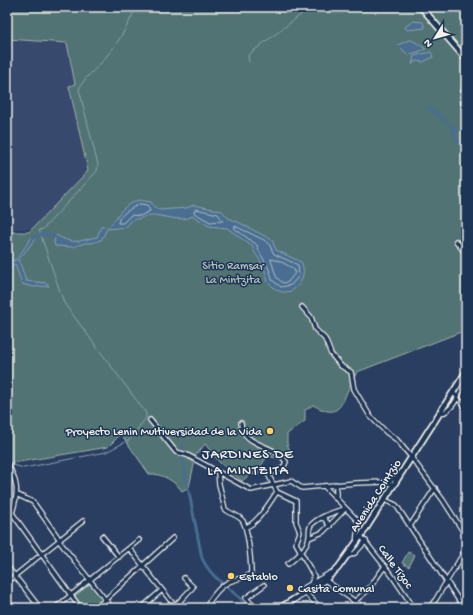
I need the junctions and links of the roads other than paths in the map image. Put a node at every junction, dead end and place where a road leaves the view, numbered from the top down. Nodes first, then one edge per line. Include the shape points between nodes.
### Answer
1 (421, 7) edge
2 (466, 59) edge
3 (466, 84) edge
4 (466, 111) edge
5 (456, 241) dead end
6 (466, 254) edge
7 (302, 307) dead end
8 (466, 372) edge
9 (466, 379) edge
10 (453, 392) junction
11 (458, 397) junction
12 (466, 408) edge
13 (439, 412) junction
14 (150, 420) dead end
15 (241, 423) dead end
16 (411, 457) junction
17 (8, 464) edge
18 (218, 472) junction
19 (401, 475) junction
20 (388, 482) junction
21 (336, 484) junction
22 (273, 485) junction
23 (394, 485) junction
24 (324, 486) junction
25 (435, 488) junction
26 (276, 492) junction
27 (18, 495) junction
28 (336, 500) junction
29 (384, 500) junction
30 (345, 509) junction
31 (7, 513) edge
32 (12, 513) junction
33 (323, 517) junction
34 (83, 521) dead end
35 (330, 526) junction
36 (410, 526) junction
37 (246, 527) junction
38 (299, 530) junction
39 (309, 530) junction
40 (102, 536) dead end
41 (361, 536) junction
42 (466, 536) edge
43 (173, 538) dead end
44 (309, 538) junction
45 (60, 540) junction
46 (139, 540) dead end
47 (366, 541) junction
48 (357, 542) junction
49 (129, 548) junction
50 (466, 550) edge
51 (302, 552) junction
52 (42, 554) junction
53 (298, 556) junction
54 (119, 557) junction
55 (346, 557) junction
56 (288, 564) dead end
57 (7, 566) edge
58 (144, 566) junction
59 (309, 566) junction
60 (385, 566) junction
61 (338, 568) junction
62 (14, 575) junction
63 (184, 578) dead end
64 (91, 580) junction
65 (325, 580) junction
66 (446, 580) junction
67 (7, 582) edge
68 (311, 584) junction
69 (264, 585) dead end
70 (162, 590) junction
71 (305, 592) junction
72 (71, 596) junction
73 (106, 600) junction
74 (179, 602) junction
75 (354, 602) junction
76 (146, 604) dead end
77 (172, 607) edge
78 (40, 608) edge
79 (56, 608) edge
80 (80, 608) edge
81 (96, 608) edge
82 (112, 608) edge
83 (186, 608) edge
84 (206, 608) edge
85 (255, 608) edge
86 (280, 608) edge
87 (320, 608) edge
88 (364, 608) edge
89 (414, 608) edge
90 (429, 608) edge
91 (464, 608) edge

1 - 2 main road
3 - 4 main road via 463,97
5 - 6 street
7 - 16 street via 311,316 315,329 325,339 331,354 341,366 351,372 354,389 370,416 397,440
8 - 10 main road, Avenida Cointzio
9 - 11 street
10 - 11 street
10 - 13 main road, Avenida Cointzio
11 - 12 street
11 - 13 street via 448,411
13 - 16 main road, Avenida Cointzio
14 - 18 street via 176,452
15 - 22 street via 243,432 252,440 274,450 285,460 283,468 270,473
16 - 19 main road, Avenida Cointzio
16 - 25 street
17 - 27 street via 18,486
18 - 22 street via 251,490
18 - 37 street via 226,509 239,517
19 - 20 street
19 - 23 main road, Avenida Cointzio
20 - 21 street
20 - 23 street
21 - 24 street
21 - 28 street
22 - 24 street via 291,481 302,488
22 - 26 street
23 - 29 main road, Avenida Cointzio
24 - 28 street
25 - 36 street
25 - 42 street
26 - 37 street via 258,517
26 - 38 street via 296,501 296,522
27 - 32 street
27 - 45 street via 33,502
28 - 30 street
29 - 36 street via 396,505
29 - 41 main road, Avenida Cointzio
30 - 33 street
30 - 35 street
30 - 48 street via 359,522
31 - 32 street
32 - 52 street
33 - 35 street
33 - 39 street via 311,525
34 - 45 street
35 - 44 street
36 - 66 street
37 - 84 street via 251,573 224,585
38 - 39 street
38 - 51 street via 296,542
39 - 44 street
40 - 54 street
41 - 47 street, Calle Tizoc
41 - 48 main road, Avenida Cointzio
43 - 58 street
44 - 51 street
45 - 52 street
45 - 64 street
46 - 49 street
47 - 55 street via 355,553
47 - 60 street, Calle Tizoc
48 - 55 main road, Avenida Cointzio
49 - 54 street
49 - 58 street
50 - 66 street
51 - 53 street
51 - 59 street
52 - 62 street
52 - 72 street
53 - 56 street
53 - 59 street
54 - 64 street
55 - 61 main road, Avenida Cointzio
57 - 62 street
58 - 70 street
58 - 73 street
59 - 68 street via 314,576
60 - 75 street via 368,590
60 - 89 street, Calle Tizoc
61 - 65 main road, Avenida Cointzio
61 - 68 street
62 - 67 street
62 - 78 street
63 - 74 street via 193,587
64 - 72 street
64 - 73 street
65 - 71 main road, Avenida Cointzio
65 - 75 street
66 - 90 street
66 - 91 street
68 - 71 street via 302,589
69 - 85 street via 246,598
70 - 76 street
70 - 77 street
71 - 86 main road, Avenida Cointzio
71 - 87 street
72 - 79 street
72 - 80 street
73 - 81 street
73 - 82 street
74 - 77 street
74 - 83 street
75 - 88 street

